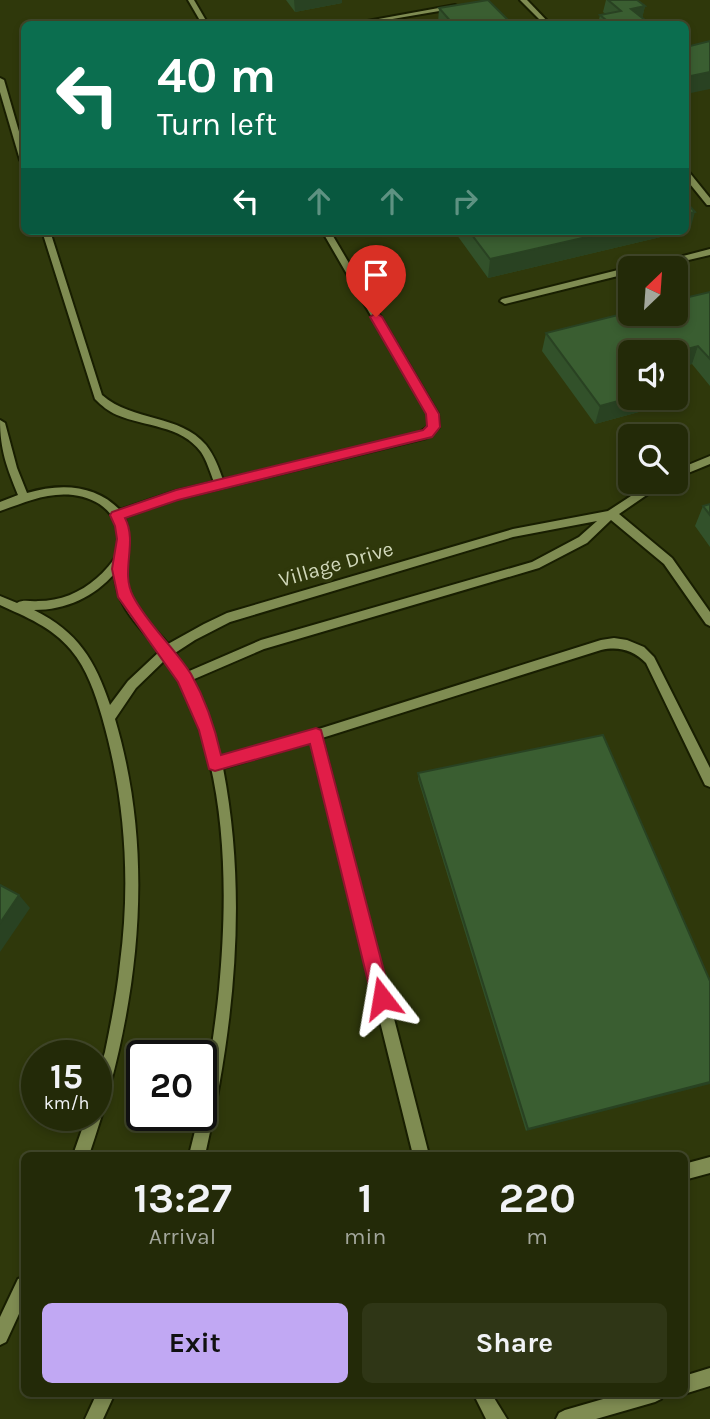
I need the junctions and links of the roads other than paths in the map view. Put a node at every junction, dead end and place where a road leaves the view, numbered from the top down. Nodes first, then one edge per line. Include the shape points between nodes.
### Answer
1 (191, 0) edge
2 (523, 0) edge
3 (468, 4) edge
4 (203, 21) edge
5 (371, 21) edge
6 (544, 21) edge
7 (0, 80) edge
8 (21, 150) edge
9 (689, 177) edge
10 (708, 199) edge
11 (47, 235) edge
12 (328, 235) edge
13 (710, 252) edge
14 (688, 257) edge
15 (618, 273) edge
16 (505, 300) dead end
17 (0, 423) edge
18 (710, 460) edge
19 (688, 469) edge
20 (220, 485) junction
21 (642, 494) edge
22 (23, 496) junction
23 (0, 507) edge
24 (611, 514) junction
25 (117, 515) junction
26 (122, 552) junction
27 (2, 601) edge
28 (710, 621) edge
29 (166, 650) junction
30 (185, 678) junction
31 (109, 718) junction
32 (316, 735) junction
33 (215, 764) junction
34 (710, 781) edge
35 (112, 1055) edge
36 (90, 1131) edge
37 (82, 1152) edge
38 (198, 1152) edge
39 (420, 1152) edge
40 (710, 1165) edge
41 (688, 1171) edge
42 (21, 1291) edge
43 (0, 1336) edge
44 (710, 1377) edge
45 (688, 1384) edge
46 (104, 1397) edge
47 (484, 1397) edge
48 (641, 1397) edge
49 (94, 1419) edge
50 (498, 1419) edge
51 (565, 1419) edge

1 - 4 street
2 - 6 street
3 - 5 street
7 - 8 street
9 - 10 street
11 - 20 street via 98,397 113,410 171,426 198,442
12 - 20 street via 433,414 433,427 417,438
13 - 14 street
15 - 16 street
17 - 22 street
18 - 19 street
20 - 25 street
21 - 24 street, Village Drive
22 - 23 street
22 - 25 street via 54,490 83,493
24 - 28 street via 668,561
24 - 29 street, Village Drive via 513,533 246,610
24 - 30 street, Village Drive via 583,540 535,565 261,645
25 - 26 street
26 - 27 street via 107,577 80,596 47,606
26 - 29 street via 125,597
27 - 31 street via 39,616 78,648
29 - 30 street
29 - 31 street, Village Drive via 138,674
30 - 33 street via 207,730
31 - 35 street via 126,787 132,880
32 - 33 street
32 - 34 street via 616,643 638,649 650,660
32 - 39 street
33 - 38 street via 229,870 227,966 218,1059
36 - 37 street
40 - 41 street
42 - 43 street
44 - 45 street
46 - 49 street
47 - 50 street
48 - 51 street

